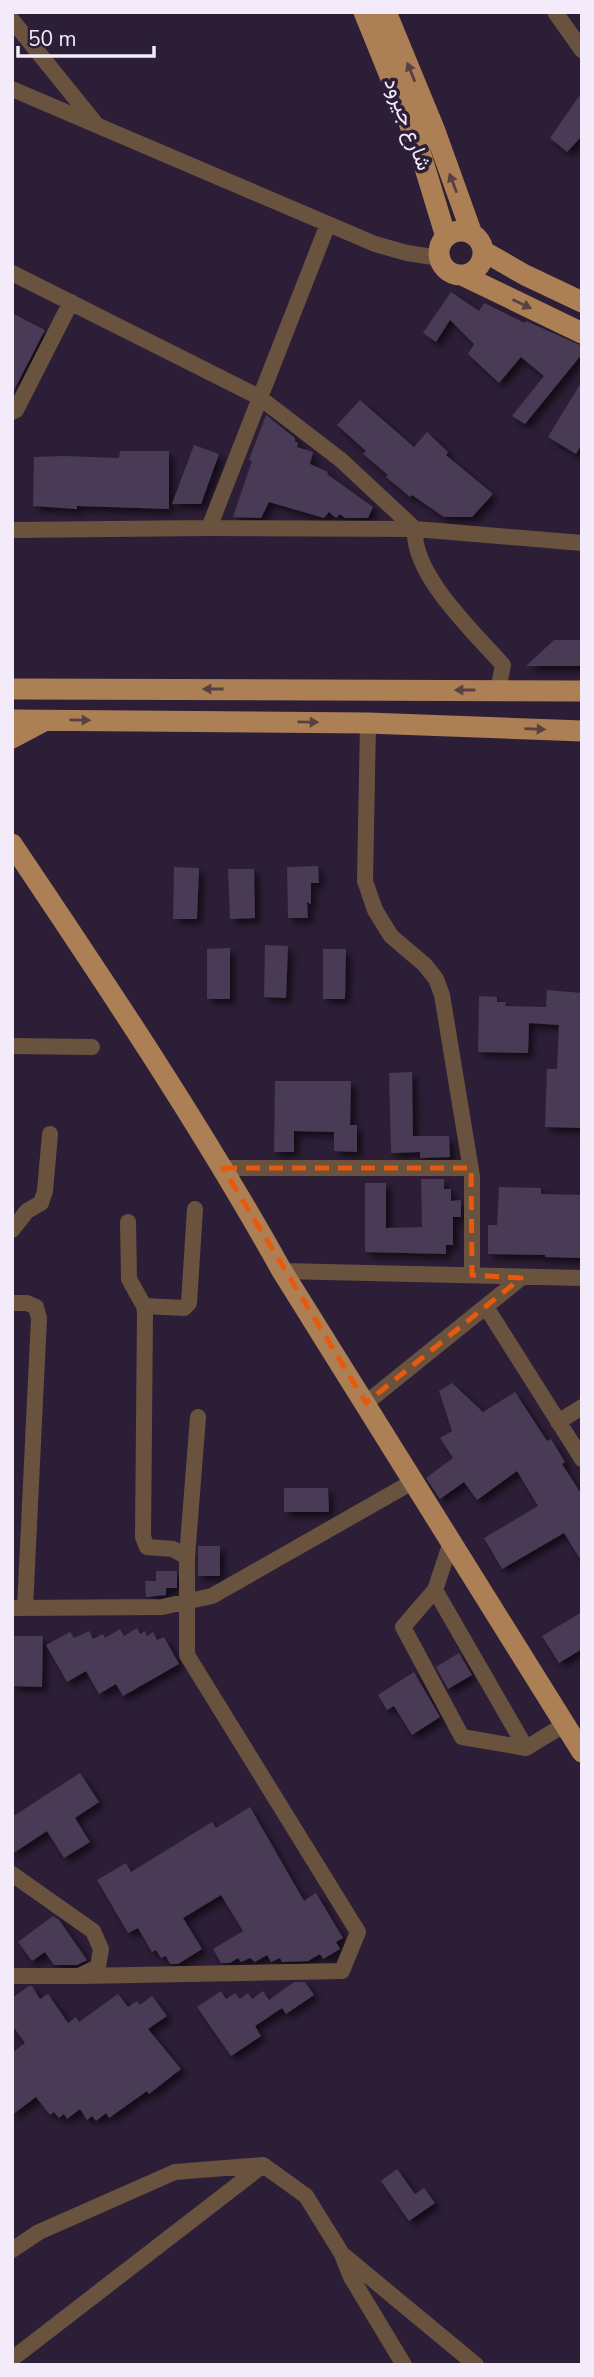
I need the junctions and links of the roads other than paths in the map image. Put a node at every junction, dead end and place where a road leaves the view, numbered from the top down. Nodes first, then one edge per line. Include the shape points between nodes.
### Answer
1 (364, 12) edge
2 (386, 12) edge
3 (555, 12) edge
4 (12, 20) edge
5 (582, 50) edge
6 (12, 89) edge
7 (98, 126) junction
8 (328, 224) junction
9 (446, 237) junction
10 (478, 242) junction
11 (440, 258) junction
12 (12, 273) edge
13 (462, 275) junction
14 (71, 302) junction
15 (582, 302) edge
16 (582, 333) edge
17 (260, 397) junction
18 (12, 412) edge
19 (209, 527) junction
20 (415, 528) junction
21 (12, 530) edge
22 (582, 543) edge
23 (12, 689) edge
24 (498, 690) junction
25 (582, 691) edge
26 (12, 720) edge
27 (46, 720) junction
28 (368, 723) junction
29 (582, 731) edge
30 (12, 738) edge
31 (12, 844) edge
32 (12, 1046) edge
33 (92, 1047) dead end
34 (50, 1133) dead end
35 (223, 1168) junction
36 (471, 1168) junction
37 (195, 1209) dead end
38 (128, 1222) dead end
39 (12, 1230) edge
40 (282, 1271) junction
41 (472, 1275) junction
42 (522, 1278) junction
43 (582, 1278) edge
44 (12, 1303) edge
45 (144, 1306) junction
46 (486, 1307) junction
47 (366, 1404) junction
48 (582, 1407) edge
49 (198, 1417) dead end
50 (558, 1422) junction
51 (582, 1459) edge
52 (414, 1481) junction
53 (451, 1542) junction
54 (187, 1557) junction
55 (435, 1590) junction
56 (188, 1602) junction
57 (19, 1608) edge
58 (564, 1725) junction
59 (526, 1748) junction
60 (582, 1752) edge
61 (12, 1874) edge
62 (12, 1976) edge
63 (79, 1976) junction
64 (263, 2165) junction
65 (12, 2250) edge
66 (342, 2255) junction
67 (12, 2359) edge
68 (404, 2365) edge
69 (475, 2365) edge

1 - 9 main road, شارع جيرود via 418,145
10 -> 2 main road, شارع جيرود
3 - 5 street
4 - 7 street
6 - 7 street
7 - 8 street
8 - 11 street via 391,249
8 - 17 street
9 - 10 main road via 459,231
9 - 11 main road
10 - 13 main road via 480,265
10 - 15 main road via 525,275
11 - 13 main road via 448,271
12 - 14 street
13 -> 16 main road
14 - 17 street
14 - 18 street
17 - 19 street
17 - 20 street via 341,460
19 - 20 street
19 - 21 street
20 - 22 street
20 - 24 street via 414,543 440,595 503,665
24 -> 23 main road
24 - 25 main road
26 - 27 main road
27 -> 28 main road
27 - 30 main road
28 -> 29 main road
28 - 36 street via 365,881 391,936 425,965 442,995
31 - 35 main road
32 - 33 street
34 - 39 street via 45,1191 40,1203
35 - 36 street
35 - 40 main road
36 - 41 street
37 - 45 street via 189,1303 184,1308
38 - 45 street via 129,1279
40 - 41 street
40 - 47 main road
41 - 42 street
42 - 43 street
42 - 46 street
44 - 57 street via 36,1307 39,1318
45 - 54 street via 143,1537 147,1547 173,1549
46 - 47 street
46 - 50 street
47 - 52 main road
48 - 50 street
49 - 54 street
50 - 51 street
52 - 53 main road
52 - 56 street via 212,1596
53 - 55 street
53 - 58 main road
54 - 56 street
55 - 59 street
55 - 59 street via 403,1627 462,1737
56 - 57 street via 162,1607
56 - 63 street via 187,1655 358,1932 342,1971
58 - 59 street
58 - 60 main road
61 - 63 street via 93,1931 101,1949 98,1967
62 - 63 street
64 - 65 street via 174,2172 39,2232
64 - 66 street via 306,2196
64 - 67 street
66 - 68 street
66 - 69 street

